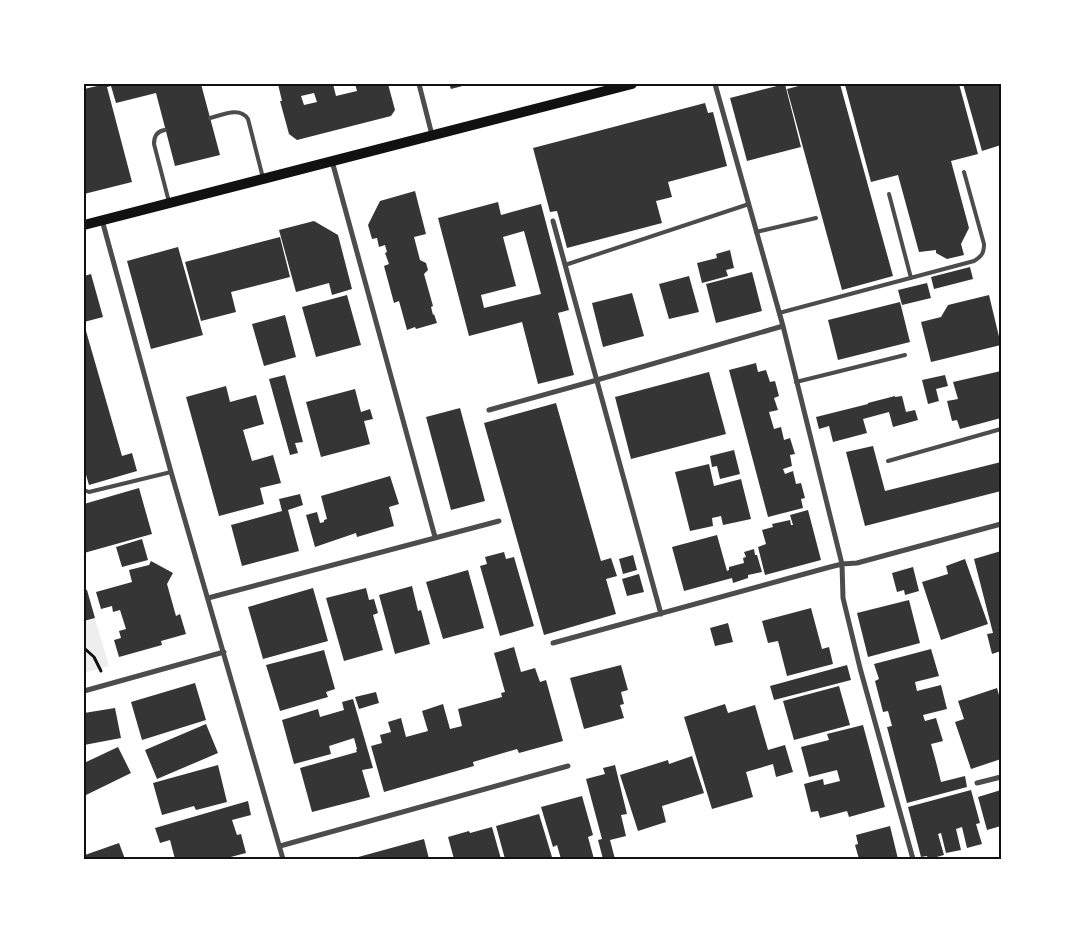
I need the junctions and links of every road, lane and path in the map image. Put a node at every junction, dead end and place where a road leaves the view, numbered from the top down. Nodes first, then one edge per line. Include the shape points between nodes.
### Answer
1 (419, 84) edge
2 (632, 84) edge
3 (716, 84) edge
4 (210, 118) dead end
5 (165, 130) dead end
6 (432, 135) junction
7 (332, 161) junction
8 (964, 172) dead end
9 (263, 178) junction
10 (889, 194) dead end
11 (169, 203) junction
12 (749, 204) junction
13 (816, 218) dead end
14 (102, 220) junction
15 (553, 221) dead end
16 (84, 225) edge
17 (756, 232) junction
18 (565, 265) junction
19 (912, 278) junction
20 (779, 313) junction
21 (782, 326) junction
22 (906, 355) dead end
23 (596, 380) junction
24 (796, 382) junction
25 (489, 410) dead end
26 (1001, 429) edge
27 (888, 461) dead end
28 (171, 472) junction
29 (84, 490) edge
30 (499, 521) dead end
31 (1001, 524) edge
32 (435, 537) junction
33 (842, 564) junction
34 (208, 598) junction
35 (661, 614) junction
36 (553, 643) dead end
37 (84, 648) edge
38 (224, 652) junction
39 (101, 672) dead end
40 (84, 692) edge
41 (568, 766) dead end
42 (1001, 777) edge
43 (977, 783) dead end
44 (280, 846) junction
45 (283, 859) edge
46 (913, 859) edge

1 - 6 street
2 - 6 main road
3 - 12 street
4 - 9 lane via 235,112 245,115
5 - 11 lane via 157,134 154,144
6 - 7 main road
7 - 9 main road
7 - 32 street
8 - 19 lane via 984,251 974,261
9 - 11 main road
10 - 19 lane
11 - 14 main road
12 - 17 street
12 - 18 lane
13 - 17 lane
14 - 16 main road
14 - 28 street
15 - 18 street
17 - 20 street
18 - 23 street
19 - 20 lane
20 - 21 street
21 - 23 street
21 - 24 street
22 - 24 lane
23 - 25 street
23 - 35 street
24 - 33 street
26 - 27 lane
28 - 29 lane via 89,492
28 - 34 street
30 - 32 street
31 - 33 street
32 - 34 street
33 - 35 street
33 - 46 street via 843,598
34 - 38 street
35 - 36 street
37 - 39 path via 94,656
38 - 40 street
38 - 44 street
41 - 44 street
42 - 43 street
44 - 45 street

